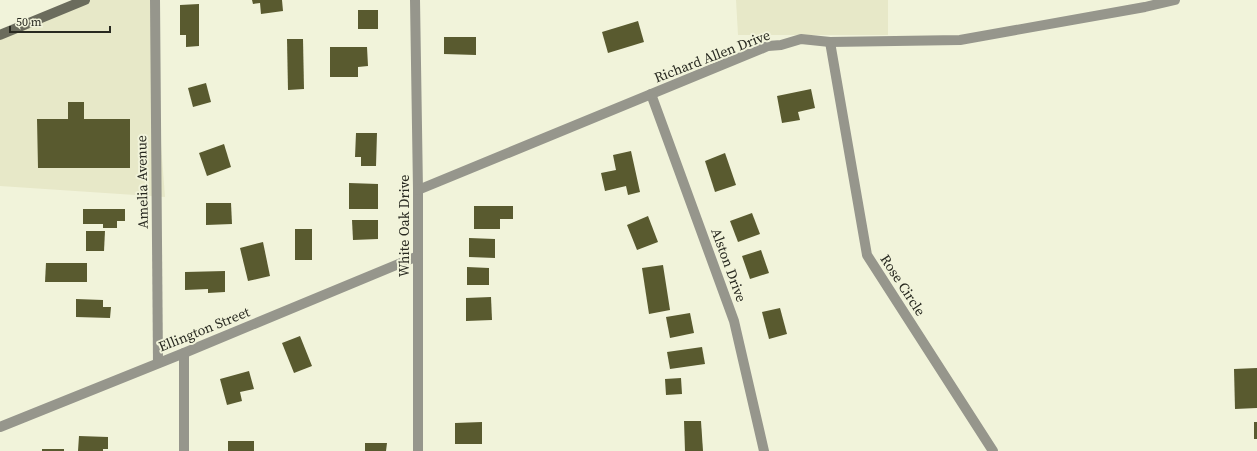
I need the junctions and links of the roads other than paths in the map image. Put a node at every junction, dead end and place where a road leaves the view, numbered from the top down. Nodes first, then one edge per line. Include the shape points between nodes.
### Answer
1 (85, 0) edge
2 (155, 0) edge
3 (416, 0) edge
4 (1175, 0) edge
5 (0, 35) edge
6 (830, 42) junction
7 (651, 94) junction
8 (418, 190) junction
9 (418, 256) junction
10 (184, 353) junction
11 (158, 363) junction
12 (0, 427) edge
13 (184, 451) edge
14 (418, 451) edge
15 (764, 451) edge
16 (993, 451) edge

1 - 5 main road
2 - 11 street, Amelia Avenue
3 - 8 street, White Oak Drive
4 - 6 street, Richard Allen Drive via 960,40
6 - 7 street, Richard Allen Drive via 800,39 768,46
6 - 16 street, Rose Circle via 867,255
7 - 8 street, Richard Allen Drive
7 - 15 street, Alston Drive via 734,321
8 - 9 street, White Oak Drive
9 - 10 street, Ellington Street
9 - 14 street, White Oak Drive
10 - 11 street, Ellington Street
10 - 13 street
11 - 12 street, Ellington Street

